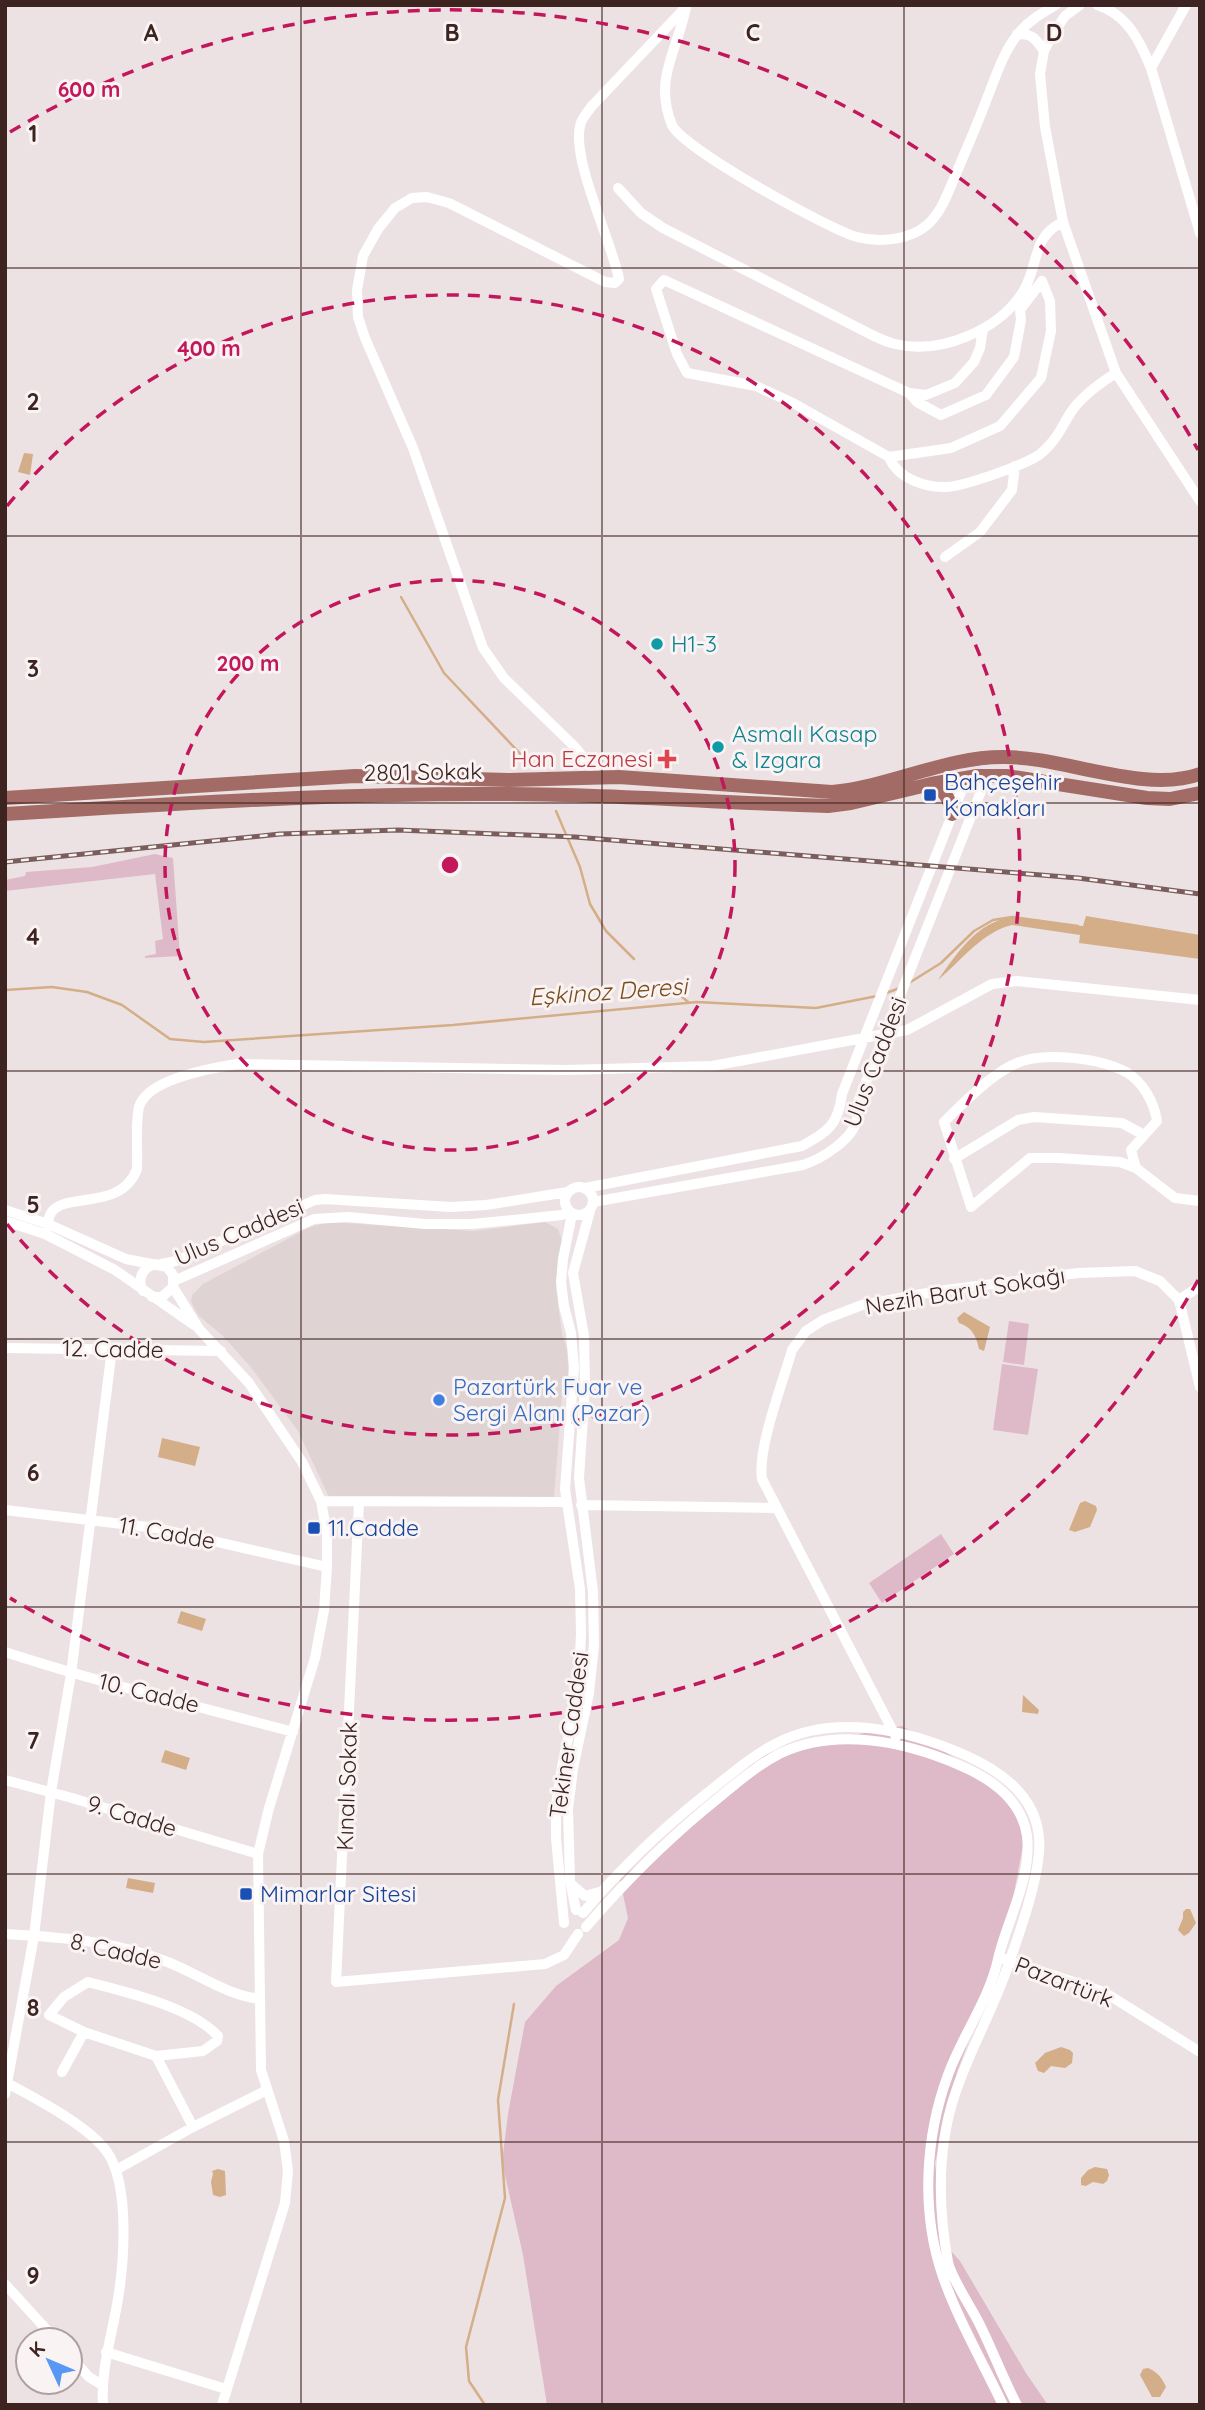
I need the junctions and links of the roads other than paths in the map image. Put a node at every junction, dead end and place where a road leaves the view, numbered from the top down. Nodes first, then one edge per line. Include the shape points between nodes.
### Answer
1 (1056, 5) edge
2 (1080, 5) edge
3 (1097, 5) edge
4 (1186, 5) edge
5 (1017, 34) junction
6 (1044, 51) junction
7 (1151, 68) junction
8 (618, 188) dead end
9 (1063, 222) junction
10 (1200, 233) edge
11 (983, 328) junction
12 (1116, 373) junction
13 (909, 393) junction
14 (888, 457) junction
15 (1015, 466) junction
16 (1200, 500) edge
17 (945, 557) dead end
18 (965, 770) junction
19 (984, 771) junction
20 (1200, 774) edge
21 (599, 777) junction
22 (1154, 780) junction
23 (931, 784) junction
24 (1200, 793) edge
25 (552, 794) junction
26 (5, 798) edge
27 (5, 814) edge
28 (952, 814) junction
29 (1200, 1000) edge
30 (1144, 1135) junction
31 (954, 1159) junction
32 (1136, 1168) junction
33 (585, 1188) junction
34 (568, 1192) junction
35 (1200, 1201) edge
36 (592, 1206) junction
37 (5, 1210) edge
38 (571, 1213) junction
39 (5, 1221) edge
40 (47, 1229) junction
41 (158, 1264) junction
42 (174, 1284) junction
43 (1200, 1286) edge
44 (148, 1294) junction
45 (1179, 1300) junction
46 (199, 1329) junction
47 (5, 1348) edge
48 (112, 1349) junction
49 (221, 1352) junction
50 (1200, 1387) edge
51 (321, 1501) junction
52 (359, 1502) junction
53 (566, 1502) junction
54 (581, 1505) junction
55 (777, 1508) junction
56 (5, 1510) edge
57 (89, 1521) junction
58 (327, 1567) junction
59 (5, 1652) edge
60 (71, 1674) junction
61 (293, 1732) junction
62 (894, 1732) junction
63 (900, 1746) junction
64 (5, 1780) edge
65 (51, 1792) junction
66 (258, 1854) junction
67 (570, 1884) junction
68 (602, 1891) junction
69 (580, 1911) junction
70 (564, 1923) junction
71 (582, 1930) junction
72 (5, 1934) edge
73 (34, 1936) junction
74 (1006, 1955) junction
75 (260, 1999) junction
76 (84, 2032) junction
77 (1200, 2052) edge
78 (156, 2056) junction
79 (62, 2072) dead end
80 (6, 2087) edge
81 (267, 2090) junction
82 (193, 2127) junction
83 (116, 2170) junction
84 (5, 2284) edge
85 (43, 2326) edge
86 (106, 2352) junction
87 (84, 2371) edge
88 (102, 2385) junction
89 (226, 2389) junction
90 (103, 2405) edge
91 (222, 2405) edge
92 (1003, 2405) edge
93 (1017, 2405) edge

1 - 5 street
2 - 6 street via 1065,16
3 - 7 street via 1111,9 1130,26
4 - 7 street
5 - 6 street via 1036,38
5 - 21 street via 939,211 926,226 905,237 857,237 839,230 688,144 673,127 665,99 665,75 685,7 580,123 578,139 587,180 615,258 619,279 615,283 428,197 412,198 396,208 378,229 363,256 358,317 413,448 483,648 504,678
6 - 9 street via 1040,74 1045,127
7 - 10 street
8 - 11 street via 663,228 896,344 929,346
9 - 11 street via 1043,235 1023,292 1004,314
9 - 12 street
11 - 13 street via 974,362 955,383 926,395
12 - 15 street via 1073,410 1055,441
12 - 16 street
13 - 14 street via 941,415 986,395 1014,357 1020,310 1042,281 1050,301 1051,331 1041,378 1000,426 951,449
13 - 14 street via 664,281 656,289 687,373 756,386
14 - 15 street via 894,469 921,484 948,487
15 - 17 street via 1012,490 980,532
18 - 19 main road
18 - 21 main road, 2801 Sokak via 832,792
18 - 22 main road via 1007,757
18 - 23 main road, 2801 Sokak
18 - 28 street, Ulus Caddesi
19 - 22 main road via 998,762 1100,778
19 - 24 main road via 1147,798
19 - 36 street, Ulus Caddesi via 971,818 849,1134 820,1159 803,1165
20 - 22 main road
21 - 25 main road via 598,786 568,787
21 - 26 main road, 2801 Sokak via 355,776
23 - 25 main road, 2801 Sokak via 828,806
23 - 28 main road via 944,792
25 - 27 main road, 2801 Sokak via 327,795
28 - 33 street, Ulus Caddesi via 842,1094 839,1115 818,1137 802,1146
29 - 40 street via 1017,981 992,984 907,1030 712,1066 566,1070 237,1064 213,1068 168,1082 144,1098 139,1108 137,1169 128,1185 102,1198 58,1207 51,1213
30 - 31 street via 1122,1123 1034,1118 1018,1121
30 - 31 street via 1157,1121 1154,1102 1128,1073 1105,1064 1042,1058 1015,1063 944,1122
30 - 32 street via 1131,1150
31 - 32 street via 971,1208 1030,1158 1099,1160
32 - 35 street via 1175,1198
33 - 34 street, Ulus Caddesi
33 - 36 street
34 - 38 street via 565,1200
34 - 41 street, Ulus Caddesi via 451,1207 315,1200 176,1261
36 - 38 street, Ulus Caddesi via 582,1215
36 - 54 street, Tekiner Caddesi via 573,1273 585,1371
37 - 40 street
38 - 42 street, Ulus Caddesi via 472,1224 314,1219
38 - 53 street, Tekiner Caddesi via 561,1282 574,1367
39 - 40 street
40 - 41 street via 126,1259
40 - 44 street
41 - 42 street via 170,1270
41 - 44 street via 142,1274 141,1285
42 - 44 street via 167,1295
42 - 46 street
43 - 45 street
44 - 46 street
45 - 50 street
45 - 55 street, Nezih Barut Sokağı via 1160,1281 1135,1271 1078,1273 938,1291 875,1303 823,1320 806,1331 792,1350 764,1448 762,1479
46 - 49 street
47 - 48 street, 12. Cadde
48 - 49 street, 12. Cadde
48 - 57 street
49 - 51 street via 270,1413
51 - 52 street
51 - 58 street
52 - 53 street
52 - 71 street, Kınalı Sokak via 337,1982 545,1964 564,1955
53 - 70 street, Tekiner Caddesi via 580,1589 581,1642 578,1693 556,1804
54 - 55 street
54 - 67 street, Tekiner Caddesi via 593,1592 594,1645 568,1810
55 - 62 street, Nezih Barut Sokağı
56 - 57 street, 11. Cadde
57 - 58 street, 11. Cadde via 156,1528
57 - 60 street
58 - 61 street via 315,1658
59 - 60 street, 10. Cadde
60 - 61 street, 10. Cadde
60 - 65 street
61 - 66 street
62 - 63 street, Nezih Barut Sokağı
62 - 68 street via 831,1728 780,1741 666,1827
62 - 74 street via 976,1760 1016,1787 1030,1809 1039,1836 1038,1865
63 - 71 street via 838,1740 806,1745 772,1758 661,1848
63 - 74 street via 969,1769 1004,1793 1018,1811 1026,1832 1027,1862
64 - 65 street, 9. Cadde
65 - 66 street, 9. Cadde
65 - 73 street
66 - 75 street
67 - 68 street via 585,1896
67 - 69 street, Tekiner Caddesi
68 - 69 street
69 - 70 street via 569,1912
69 - 71 street, Tekiner Caddesi via 587,1919
70 - 71 street via 567,1930
72 - 73 street, 8. Cadde
73 - 75 street, 8. Cadde via 132,1950 168,1961 240,1996
73 - 80 street
74 - 77 street, Pazartürk via 1104,1992
74 - 92 street via 944,2085 933,2126 930,2176 933,2241 943,2276
74 - 93 street via 1000,1993 955,2095 943,2149 940,2208 948,2265
75 - 81 street via 261,2070
76 - 78 street
76 - 78 street via 49,2015 64,1997 88,1982 184,2014 218,2036 203,2051
76 - 79 street
78 - 82 street
80 - 83 street via 90,2134 107,2151
81 - 82 street
81 - 89 street via 284,2141 288,2171 285,2203
82 - 83 street
83 - 86 street via 122,2261
84 - 85 street
86 - 88 street
86 - 89 street
87 - 88 street
88 - 90 street
89 - 91 street

